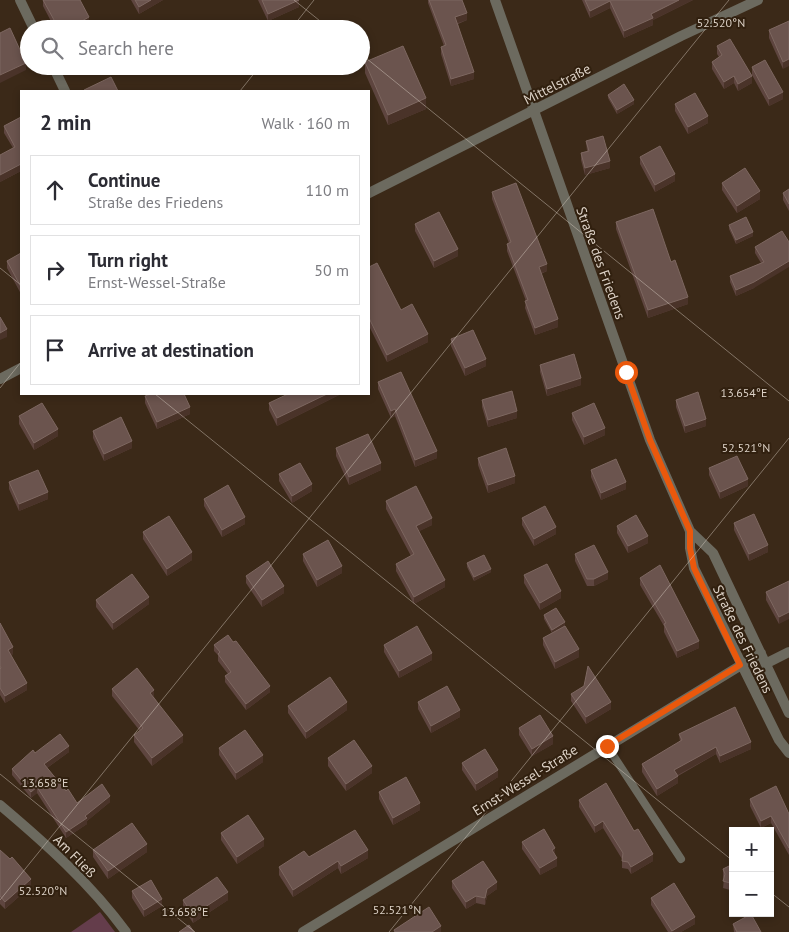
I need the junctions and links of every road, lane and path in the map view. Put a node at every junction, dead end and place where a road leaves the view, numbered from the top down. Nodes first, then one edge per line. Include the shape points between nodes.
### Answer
1 (20, 0) edge
2 (495, 0) edge
3 (758, 0) edge
4 (30, 20) edge
5 (57, 75) edge
6 (65, 90) edge
7 (533, 111) junction
8 (370, 192) edge
9 (20, 369) edge
10 (0, 379) edge
11 (690, 531) junction
12 (789, 652) edge
13 (761, 653) junction
14 (766, 664) junction
15 (740, 665) junction
16 (789, 713) edge
17 (607, 746) junction
18 (789, 753) edge
19 (0, 805) edge
20 (681, 859) dead end
21 (126, 932) edge
22 (303, 932) edge

1 - 4 street
2 - 7 street, Straße des Friedens
3 - 7 street, Mittelstraße
5 - 6 street
7 - 8 street, Mittelstraße
7 - 11 street, Straße des Friedens via 650,440
9 - 10 street
11 - 13 street, Straße des Friedens via 714,553
11 - 15 street, Straße des Friedens via 694,568
12 - 14 street
13 - 14 street, Straße des Friedens
13 - 15 street, Ernst-Wessel-Straße
14 - 16 street, Straße des Friedens
15 - 17 street, Ernst-Wessel-Straße
15 - 18 street, Straße des Friedens
17 - 20 lane
17 - 22 street, Ernst-Wessel-Straße
19 - 21 street, Am Fließ via 58,858

